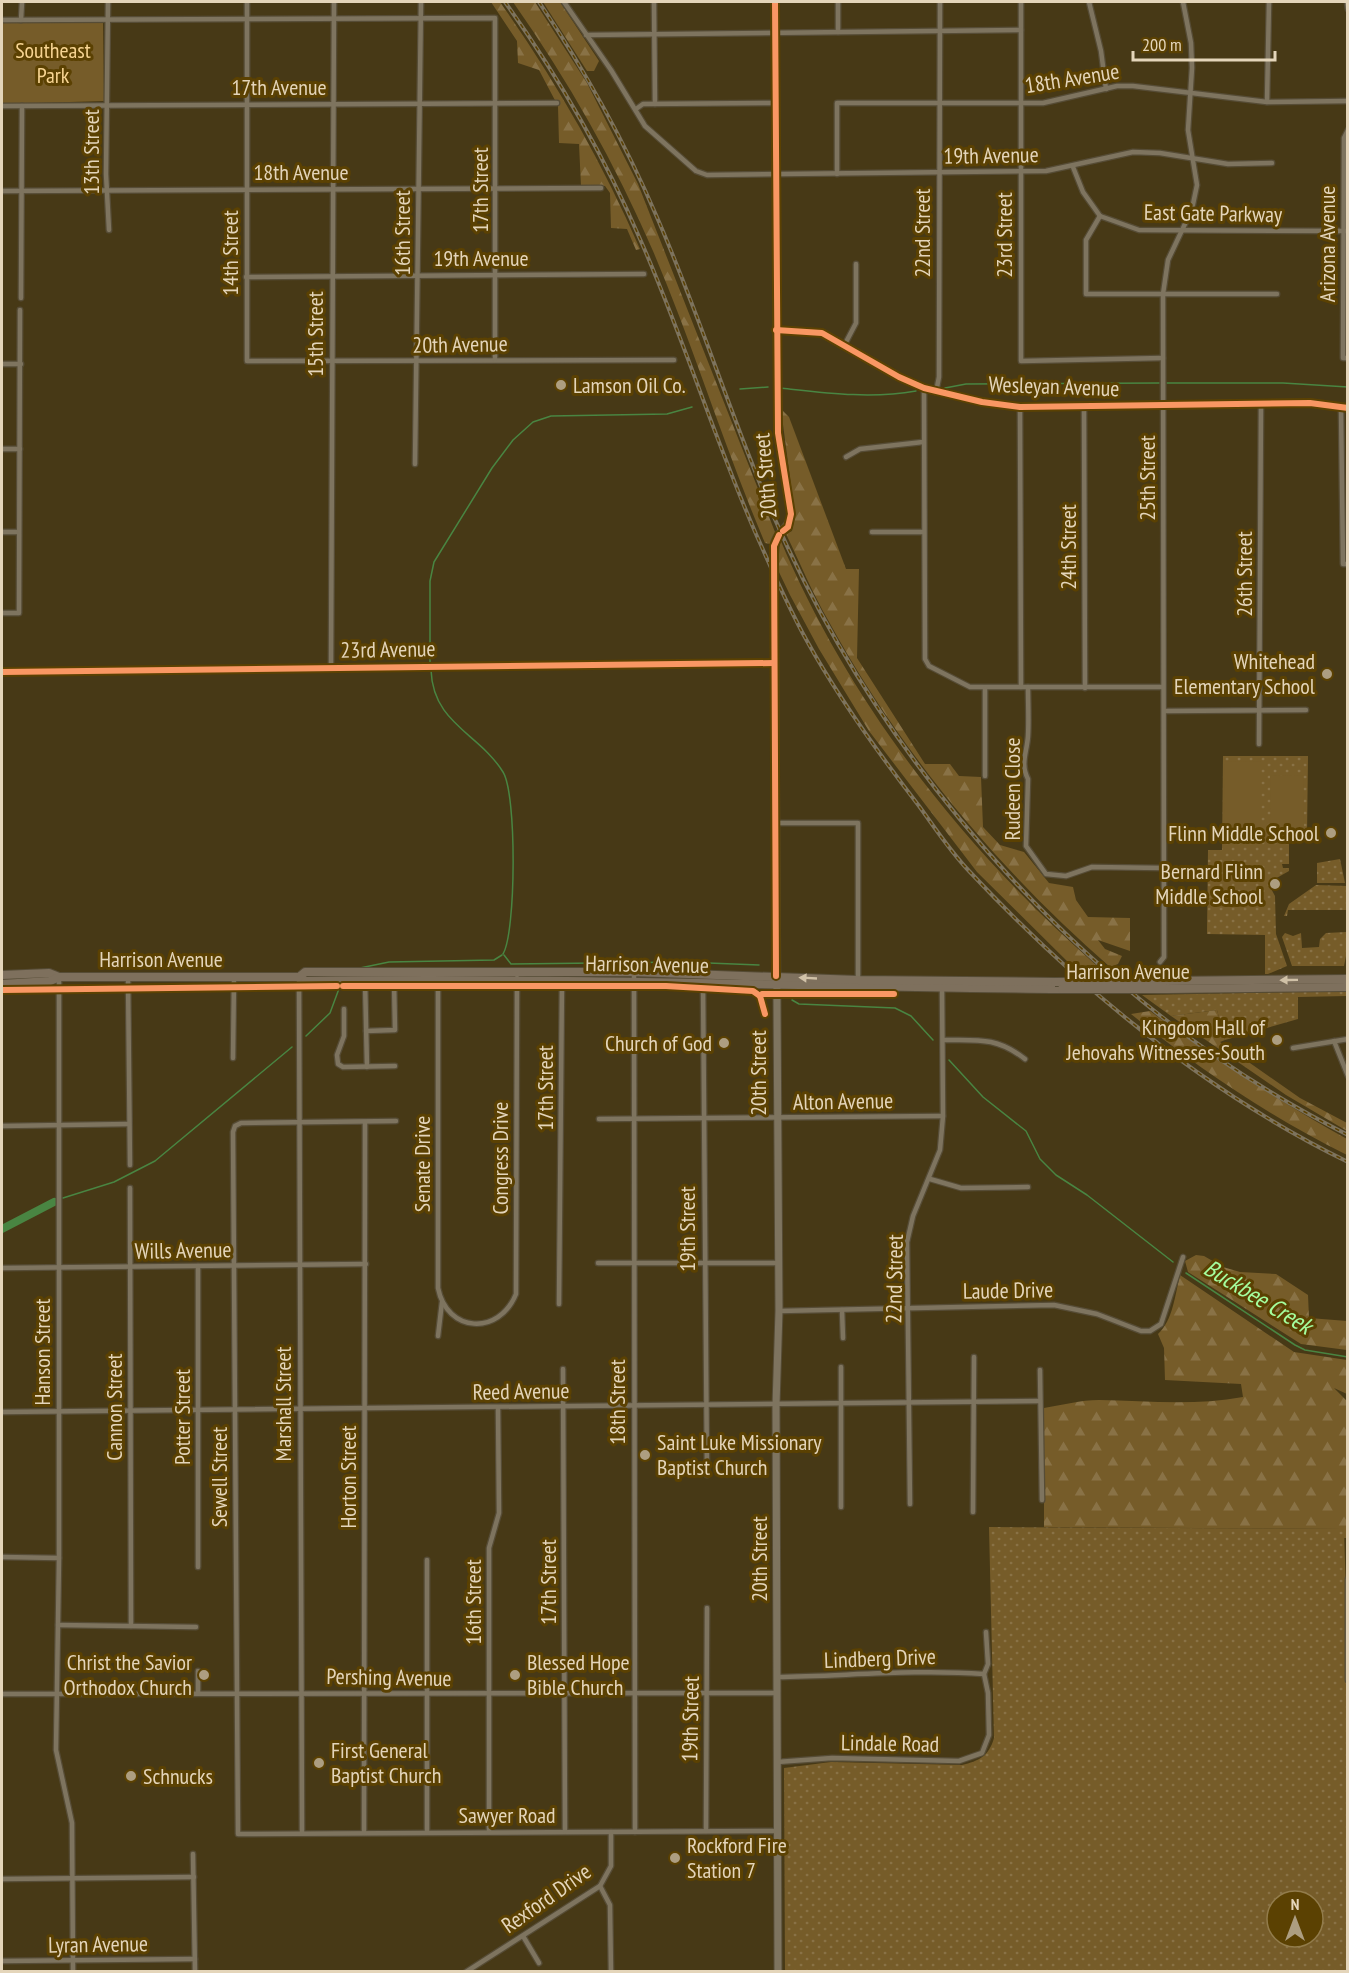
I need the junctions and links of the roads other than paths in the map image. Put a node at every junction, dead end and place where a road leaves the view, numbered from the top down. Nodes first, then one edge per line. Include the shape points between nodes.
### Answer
1 (22, 2) edge
2 (108, 2) edge
3 (247, 2) edge
4 (334, 2) edge
5 (421, 2) edge
6 (564, 2) edge
7 (654, 2) edge
8 (775, 2) edge
9 (837, 2) edge
10 (940, 2) edge
11 (1021, 2) edge
12 (1089, 2) edge
13 (1183, 2) edge
14 (1269, 2) edge
15 (1347, 2) edge
16 (1347, 9) edge
17 (333, 17) junction
18 (421, 17) junction
19 (247, 18) junction
20 (108, 19) junction
21 (2, 20) edge
22 (21, 20) junction
23 (1021, 30) junction
24 (940, 31) junction
25 (776, 32) junction
26 (838, 32) junction
27 (654, 33) junction
28 (586, 35) junction
29 (1106, 89) junction
30 (1189, 94) junction
31 (1347, 101) edge
32 (1267, 102) junction
33 (496, 103) junction
34 (557, 103) dead end
35 (776, 103) junction
36 (1020, 103) junction
37 (246, 104) junction
38 (333, 104) junction
39 (419, 104) junction
40 (655, 104) junction
41 (939, 104) junction
42 (107, 105) junction
43 (2, 106) edge
44 (22, 106) junction
45 (636, 109) junction
46 (1347, 130) edge
47 (1192, 160) junction
48 (1272, 163) dead end
49 (1073, 167) junction
50 (939, 172) junction
51 (1020, 172) junction
52 (837, 174) junction
53 (776, 175) junction
54 (333, 188) junction
55 (418, 188) junction
56 (496, 188) junction
57 (601, 188) dead end
58 (246, 189) junction
59 (106, 190) junction
60 (2, 191) edge
61 (21, 191) junction
62 (1100, 216) junction
63 (109, 230) dead end
64 (1183, 231) junction
65 (1346, 231) edge
66 (856, 264) dead end
67 (332, 274) junction
68 (418, 274) junction
69 (495, 274) junction
70 (644, 274) dead end
71 (246, 277) junction
72 (1163, 294) junction
73 (1277, 294) dead end
74 (21, 298) dead end
75 (20, 310) dead end
76 (776, 330) junction
77 (845, 344) junction
78 (1163, 358) junction
79 (1345, 358) edge
80 (495, 360) junction
81 (674, 360) dead end
82 (247, 361) joint
83 (417, 361) junction
84 (331, 362) junction
85 (2, 364) edge
86 (21, 364) junction
87 (924, 388) junction
88 (936, 392) junction
89 (1261, 404) junction
90 (1164, 405) junction
91 (1084, 406) junction
92 (1020, 407) junction
93 (1344, 407) edge
94 (923, 442) junction
95 (2, 449) edge
96 (20, 449) junction
97 (846, 457) dead end
98 (415, 464) dead end
99 (2, 532) edge
100 (18, 532) junction
101 (872, 532) dead end
102 (923, 532) junction
103 (1345, 564) edge
104 (2, 613) edge
105 (774, 663) junction
106 (331, 668) junction
107 (2, 672) edge
108 (1021, 687) junction
109 (1028, 687) junction
110 (1163, 687) junction
111 (985, 688) junction
112 (1085, 688) junction
113 (1260, 710) junction
114 (1306, 710) dead end
115 (1165, 711) junction
116 (1259, 744) dead end
117 (985, 776) dead end
118 (776, 823) junction
119 (1164, 868) junction
120 (1160, 962) dead end
121 (2, 975) edge
122 (128, 976) junction
123 (517, 976) junction
124 (776, 976) junction
125 (59, 977) junction
126 (234, 977) junction
127 (299, 977) junction
128 (634, 977) junction
129 (1347, 979) edge
130 (365, 980) junction
131 (394, 980) junction
132 (438, 980) junction
133 (562, 980) junction
134 (858, 980) junction
135 (703, 983) junction
136 (2, 984) edge
137 (1167, 985) junction
138 (776, 986) junction
139 (1347, 987) edge
140 (942, 988) junction
141 (344, 1009) dead end
142 (366, 1031) junction
143 (1347, 1039) edge
144 (943, 1040) junction
145 (1334, 1041) junction
146 (1293, 1048) dead end
147 (234, 1058) dead end
148 (1025, 1059) dead end
149 (395, 1066) dead end
150 (367, 1067) junction
151 (1347, 1076) edge
152 (943, 1116) junction
153 (599, 1119) dead end
154 (632, 1119) junction
155 (704, 1119) junction
156 (776, 1119) junction
157 (396, 1121) dead end
158 (365, 1122) junction
159 (300, 1123) junction
160 (129, 1124) junction
161 (58, 1125) junction
162 (2, 1126) edge
163 (130, 1165) dead end
164 (930, 1179) junction
165 (1028, 1187) dead end
166 (130, 1188) dead end
167 (1183, 1257) dead end
168 (704, 1262) junction
169 (598, 1263) dead end
170 (633, 1263) junction
171 (778, 1263) junction
172 (366, 1264) junction
173 (300, 1265) junction
174 (198, 1266) junction
175 (235, 1266) junction
176 (58, 1267) junction
177 (130, 1267) junction
178 (2, 1268) edge
179 (442, 1302) junction
180 (559, 1304) dead end
181 (909, 1309) junction
182 (842, 1310) junction
183 (779, 1311) junction
184 (438, 1336) dead end
185 (843, 1338) dead end
186 (974, 1357) dead end
187 (841, 1367) dead end
188 (563, 1369) dead end
189 (1040, 1370) dead end
190 (1040, 1401) junction
191 (974, 1403) junction
192 (776, 1405) junction
193 (841, 1405) junction
194 (909, 1405) junction
195 (634, 1406) junction
196 (706, 1406) junction
197 (564, 1407) junction
198 (498, 1408) junction
199 (365, 1409) junction
200 (199, 1410) junction
201 (235, 1410) junction
202 (300, 1410) junction
203 (2, 1412) edge
204 (58, 1412) junction
205 (130, 1412) junction
206 (707, 1475) dead end
207 (1042, 1500) dead end
208 (910, 1504) dead end
209 (841, 1507) dead end
210 (973, 1512) dead end
211 (2, 1557) edge
212 (59, 1558) junction
213 (427, 1560) dead end
214 (198, 1567) dead end
215 (1347, 1579) edge
216 (707, 1608) dead end
217 (58, 1625) junction
218 (131, 1626) junction
219 (196, 1627) dead end
220 (986, 1632) dead end
221 (198, 1671) dead end
222 (984, 1674) junction
223 (777, 1677) junction
224 (1347, 1680) edge
225 (301, 1692) junction
226 (635, 1692) junction
227 (58, 1693) junction
228 (198, 1693) junction
229 (363, 1693) junction
230 (426, 1693) junction
231 (565, 1693) junction
232 (705, 1693) junction
233 (777, 1693) junction
234 (2, 1694) edge
235 (237, 1694) junction
236 (490, 1694) junction
237 (777, 1761) junction
238 (565, 1831) junction
239 (706, 1831) junction
240 (777, 1831) junction
241 (302, 1832) junction
242 (364, 1832) junction
243 (427, 1832) junction
244 (489, 1832) junction
245 (611, 1832) junction
246 (635, 1832) junction
247 (238, 1833) joint
248 (193, 1854) dead end
249 (194, 1877) junction
250 (2, 1879) edge
251 (74, 1879) junction
252 (600, 1886) junction
253 (523, 1936) junction
254 (195, 1959) junction
255 (2, 1961) edge
256 (73, 1961) junction
257 (539, 1963) dead end
258 (73, 1971) edge
259 (195, 1971) edge
260 (466, 1971) edge
261 (612, 1971) edge
262 (778, 1971) edge

1 - 22 street
2 - 20 street, 13th Street
3 - 19 street, 14th Street
4 - 17 street, 15th Street
5 - 18 street, 16th Street
6 - 28 street
7 - 27 street
8 - 25 street, 20th Street
9 - 26 street
10 - 24 street, 22nd Street
11 - 23 street, 23rd Street
12 - 29 street
13 - 30 street, 25th Street via 1191,43
14 - 32 street
15 - 16 street
17 - 18 street
17 - 19 street
17 - 38 street, 15th Street
18 - 33 street, 17th Street via 497,20
18 - 39 street, 16th Street
19 - 20 street
19 - 37 street, 14th Street
20 - 22 street
20 - 42 street, 13th Street
21 - 22 street
23 - 24 street
23 - 36 street, 23rd Street
24 - 26 street
24 - 41 street, 22nd Street
25 - 26 street
25 - 27 street
25 - 35 street, 20th Street
27 - 28 street
27 - 40 street
28 - 45 street
29 - 30 street, 18th Avenue via 1133,86
29 - 36 street, 18th Avenue via 1061,101
30 - 32 street, 18th Avenue
30 - 47 street, 25th Street
31 - 32 street, 18th Avenue
33 - 34 street, 17th Avenue
33 - 39 street, 17th Avenue
33 - 56 street, 17th Street
35 - 40 street
35 - 53 street, 20th Street
36 - 41 street, 18th Avenue
36 - 51 street, 23rd Street
37 - 38 street, 17th Avenue
37 - 42 street, 17th Avenue
37 - 58 street, 14th Street
38 - 39 street, 17th Avenue
38 - 54 street, 15th Street
39 - 55 street, 16th Street
40 - 45 street via 643,104
41 - 50 street, 22nd Street
41 - 52 street, 18th Avenue via 837,103
42 - 44 street, 17th Avenue
42 - 59 street, 13th Street
43 - 44 street, 17th Avenue
44 - 61 street
45 - 53 street, 19th Avenue via 654,136 696,171 707,175
46 - 65 street, Arizona Avenue
47 - 48 street, 19th Avenue
47 - 49 street, 19th Avenue via 1133,152
47 - 64 street, 25th Street via 1196,197
49 - 51 street, 19th Avenue
49 - 62 street via 1083,192
50 - 51 street, 19th Avenue
50 - 52 street, 19th Avenue
50 - 88 street, 22nd Street
51 - 78 street, 23rd Street via 1021,360
52 - 53 street, 19th Avenue
53 - 76 street, 20th Street
54 - 55 street, 18th Avenue
54 - 58 street, 18th Avenue
54 - 67 street, 15th Street
55 - 56 street, 18th Avenue
55 - 68 street, 16th Street
56 - 57 street, 18th Avenue
56 - 69 street, 17th Street
58 - 59 street, 18th Avenue
58 - 71 street, 14th Street
59 - 61 street, 18th Avenue
59 - 63 street, 13th Street
60 - 61 street, 18th Avenue
61 - 74 street
62 - 64 street, East Gate Parkway via 1139,230
62 - 72 street via 1086,240 1086,294
64 - 65 street, East Gate Parkway
64 - 72 street, 25th Street via 1168,260
65 - 79 street, Arizona Avenue
66 - 77 street via 856,323
67 - 68 street, 19th Avenue
67 - 71 street, 19th Avenue
67 - 84 street, 15th Street
68 - 69 street, 19th Avenue
68 - 83 street, 16th Street
69 - 70 street, 19th Avenue
69 - 80 street, 17th Street
71 - 82 street, 14th Street
72 - 73 street
72 - 78 street, 25th Street
75 - 86 street
76 - 77 street, Wesleyan Avenue via 822,333
76 - 105 street, 20th Street via 778,433 791,514 788,527 774,541
77 - 87 street, Wesleyan Avenue via 898,377
78 - 90 street, 25th Street
80 - 81 street, 20th Avenue
80 - 83 street, 20th Avenue
82 - 84 street, 20th Avenue
83 - 84 street, 20th Avenue
83 - 98 street, 16th Street
84 - 106 street, 15th Street
85 - 86 street
86 - 96 street
87 - 88 street, Wesleyan Avenue
87 - 94 street
88 - 92 street, Wesleyan Avenue
89 - 90 street, Wesleyan Avenue
89 - 93 street, Wesleyan Avenue
89 - 113 street, 26th Street
90 - 91 street, Wesleyan Avenue
90 - 110 street, 25th Street
91 - 92 street, Wesleyan Avenue
91 - 112 street, 24th Street
92 - 108 street
93 - 103 street
94 - 97 street via 861,449
94 - 102 street
95 - 96 street
96 - 100 street
99 - 100 street
100 - 104 street via 19,613
101 - 102 street
102 - 111 street via 926,659 929,666 958,682
105 - 106 street, 23rd Avenue
105 - 118 street, 20th Street
106 - 107 street, 23rd Avenue
108 - 109 street
108 - 111 street
109 - 112 street
109 - 119 street, Rudeen Close via 1028,739 1024,748 1028,779 1026,846 1046,874 1066,876 1092,867
110 - 112 street
110 - 115 street, 25th Street
111 - 117 street
113 - 114 street
113 - 115 street
113 - 116 street, 26th Street
115 - 119 street, 25th Street
118 - 124 street, 20th Street
118 - 134 street via 858,823
119 - 120 street, 25th Street via 1164,957
121 - 125 main road, Harrison Avenue via 49,973
122 - 125 main road, Harrison Avenue
122 - 126 main road, Harrison Avenue
122 - 160 street
123 - 127 main road, Harrison Avenue via 305,972
123 - 128 main road, Harrison Avenue
123 - 132 main road, Harrison Avenue
123 - 133 main road, Harrison Avenue
123 - 179 street, Congress Drive via 516,1294 505,1314 481,1324 454,1316
124 - 128 main road, Harrison Avenue
134 -> 124 main road, Harrison Avenue
124 - 138 street, 20th Street
125 - 136 main road, Harrison Avenue
125 - 161 street, Hanson Street
126 - 127 main road, Harrison Avenue
126 - 147 street
127 - 130 main road, Harrison Avenue via 306,981
127 - 159 street, Marshall Street
128 - 133 main road, Harrison Avenue
128 - 135 main road, Harrison Avenue
128 - 154 street, 18th Street
129 -> 137 main road, Harrison Avenue
130 - 131 main road, Harrison Avenue
130 - 142 street
131 - 132 main road, Harrison Avenue
131 - 142 street via 395,1030
132 - 179 street, Senate Drive via 438,1288
133 - 180 street, 17th Street
134 - 137 main road, Harrison Avenue, bridge
135 - 138 main road, Harrison Avenue
135 - 155 street, 19th Street
137 - 139 main road, Harrison Avenue
137 - 140 main road, Harrison Avenue, bridge
138 - 140 main road, Harrison Avenue
138 - 156 street, 20th Street
140 - 144 street, 22nd Street
141 - 150 street via 338,1064
142 - 150 street
143 - 145 street
144 - 148 street via 988,1040 1008,1046
144 - 152 street, 22nd Street
145 - 146 street
145 - 151 street
149 - 150 street
152 - 156 street, Alton Avenue
152 - 164 street, 22nd Street via 940,1150
153 - 154 street, Alton Avenue
154 - 155 street, Alton Avenue
154 - 170 street, 18th Street
155 - 156 street, Alton Avenue
155 - 168 street, 19th Street
156 - 171 street, 20th Street
157 - 158 street
158 - 159 street
158 - 172 street, Horton Street
159 - 173 street, Marshall Street
159 - 175 street, Sewell Street via 235,1126
160 - 161 street
160 - 163 street
161 - 162 street
161 - 176 street, Hanson Street
164 - 165 street via 961,1188
164 - 181 street, 22nd Street via 913,1216 907,1242
166 - 177 street, Cannon Street
167 - 181 street, Laude Drive via 1161,1324 1150,1330 1141,1331 1068,1306
168 - 170 street
168 - 171 street
168 - 196 street, 19th Street
169 - 170 street
170 - 195 street, 18th Street
171 - 183 street, 20th Street
172 - 173 street, Wills Avenue
172 - 199 street, Horton Street
173 - 175 street, Wills Avenue
173 - 202 street, Marshall Street
174 - 175 street, Wills Avenue
174 - 177 street, Wills Avenue
174 - 200 street, Potter Street
175 - 201 street, Sewell Street
176 - 177 street, Wills Avenue
176 - 178 street, Wills Avenue
176 - 204 street, Hanson Street
177 - 205 street, Cannon Street
179 - 184 street, Senate Drive
181 - 182 street, Laude Drive
181 - 194 street, 22nd Street
182 - 183 street, Laude Drive
182 - 185 street
183 - 192 street, 20th Street
186 - 191 street
187 - 193 street
188 - 197 street, 17th Street
189 - 190 street
190 - 191 street, Reed Avenue
190 - 207 street
191 - 194 street, Reed Avenue
191 - 210 street
192 - 193 street, Reed Avenue
192 - 196 street, Reed Avenue
192 - 223 street, 20th Street
193 - 194 street, Reed Avenue
193 - 209 street
194 - 208 street, 22nd Street
195 - 196 street, Reed Avenue
195 - 197 street, Reed Avenue
195 - 226 street, 18th Street
196 - 206 street, 19th Street
197 - 198 street, Reed Avenue
197 - 231 street, 17th Street
198 - 199 street, Reed Avenue
198 - 236 street, 16th Street via 499,1513 489,1548
199 - 202 street, Reed Avenue
199 - 229 street, Horton Street
200 - 201 street, Reed Avenue
200 - 205 street, Reed Avenue
200 - 214 street, Potter Street
201 - 202 street, Reed Avenue
201 - 235 street, Sewell Street
202 - 225 street, Marshall Street
203 - 204 street, Reed Avenue
204 - 205 street, Reed Avenue
204 - 212 street, Hanson Street
205 - 218 street, Cannon Street
211 - 212 street
212 - 217 street, Hanson Street
213 - 230 street
215 - 224 street
216 - 232 street, 19th Street
217 - 218 street
217 - 227 street, Hanson Street
218 - 219 street
220 - 222 street
221 - 228 street
222 - 223 street, Lindberg Drive
222 - 237 street, Lindale Road via 989,1735 982,1754 959,1761
223 - 233 street, 20th Street
225 - 229 street, Pershing Avenue
225 - 235 street, Pershing Avenue
225 - 241 street, Marshall Street
226 - 231 street, Pershing Avenue
226 - 232 street, Pershing Avenue
226 - 246 street, 18th Street
227 - 228 street, Pershing Avenue
227 - 234 street, Pershing Avenue
227 - 251 street, Hanson Street via 56,1750 71,1817
228 - 235 street, Pershing Avenue
229 - 230 street, Pershing Avenue
229 - 242 street, Horton Street
230 - 236 street, Pershing Avenue
230 - 243 street
231 - 236 street, Pershing Avenue
231 - 238 street, 17th Street
232 - 233 street, Pershing Avenue
232 - 239 street, 19th Street
233 - 237 street, 20th Street
235 - 247 street, Sewell Street
236 - 244 street, 16th Street
237 - 240 street, 20th Street
238 - 244 street, Sawyer Road
238 - 245 street, Sawyer Road
239 - 240 street, Sawyer Road
239 - 246 street, Sawyer Road
240 - 262 street, 20th Street
241 - 242 street, Sawyer Road
241 - 247 street, Sawyer Road
242 - 243 street, Sawyer Road
243 - 244 street, Sawyer Road
245 - 246 street, Sawyer Road
245 - 252 street, Rexford Drive via 611,1866
248 - 249 street
249 - 251 street
249 - 254 street
250 - 251 street
251 - 256 street, Hanson Street
252 - 253 street, Rexford Drive
252 - 261 street via 610,1905
253 - 257 street
253 - 260 street, Rexford Drive
254 - 256 street, Lyran Avenue
254 - 259 street
255 - 256 street, Lyran Avenue
256 - 258 street, Hanson Street

